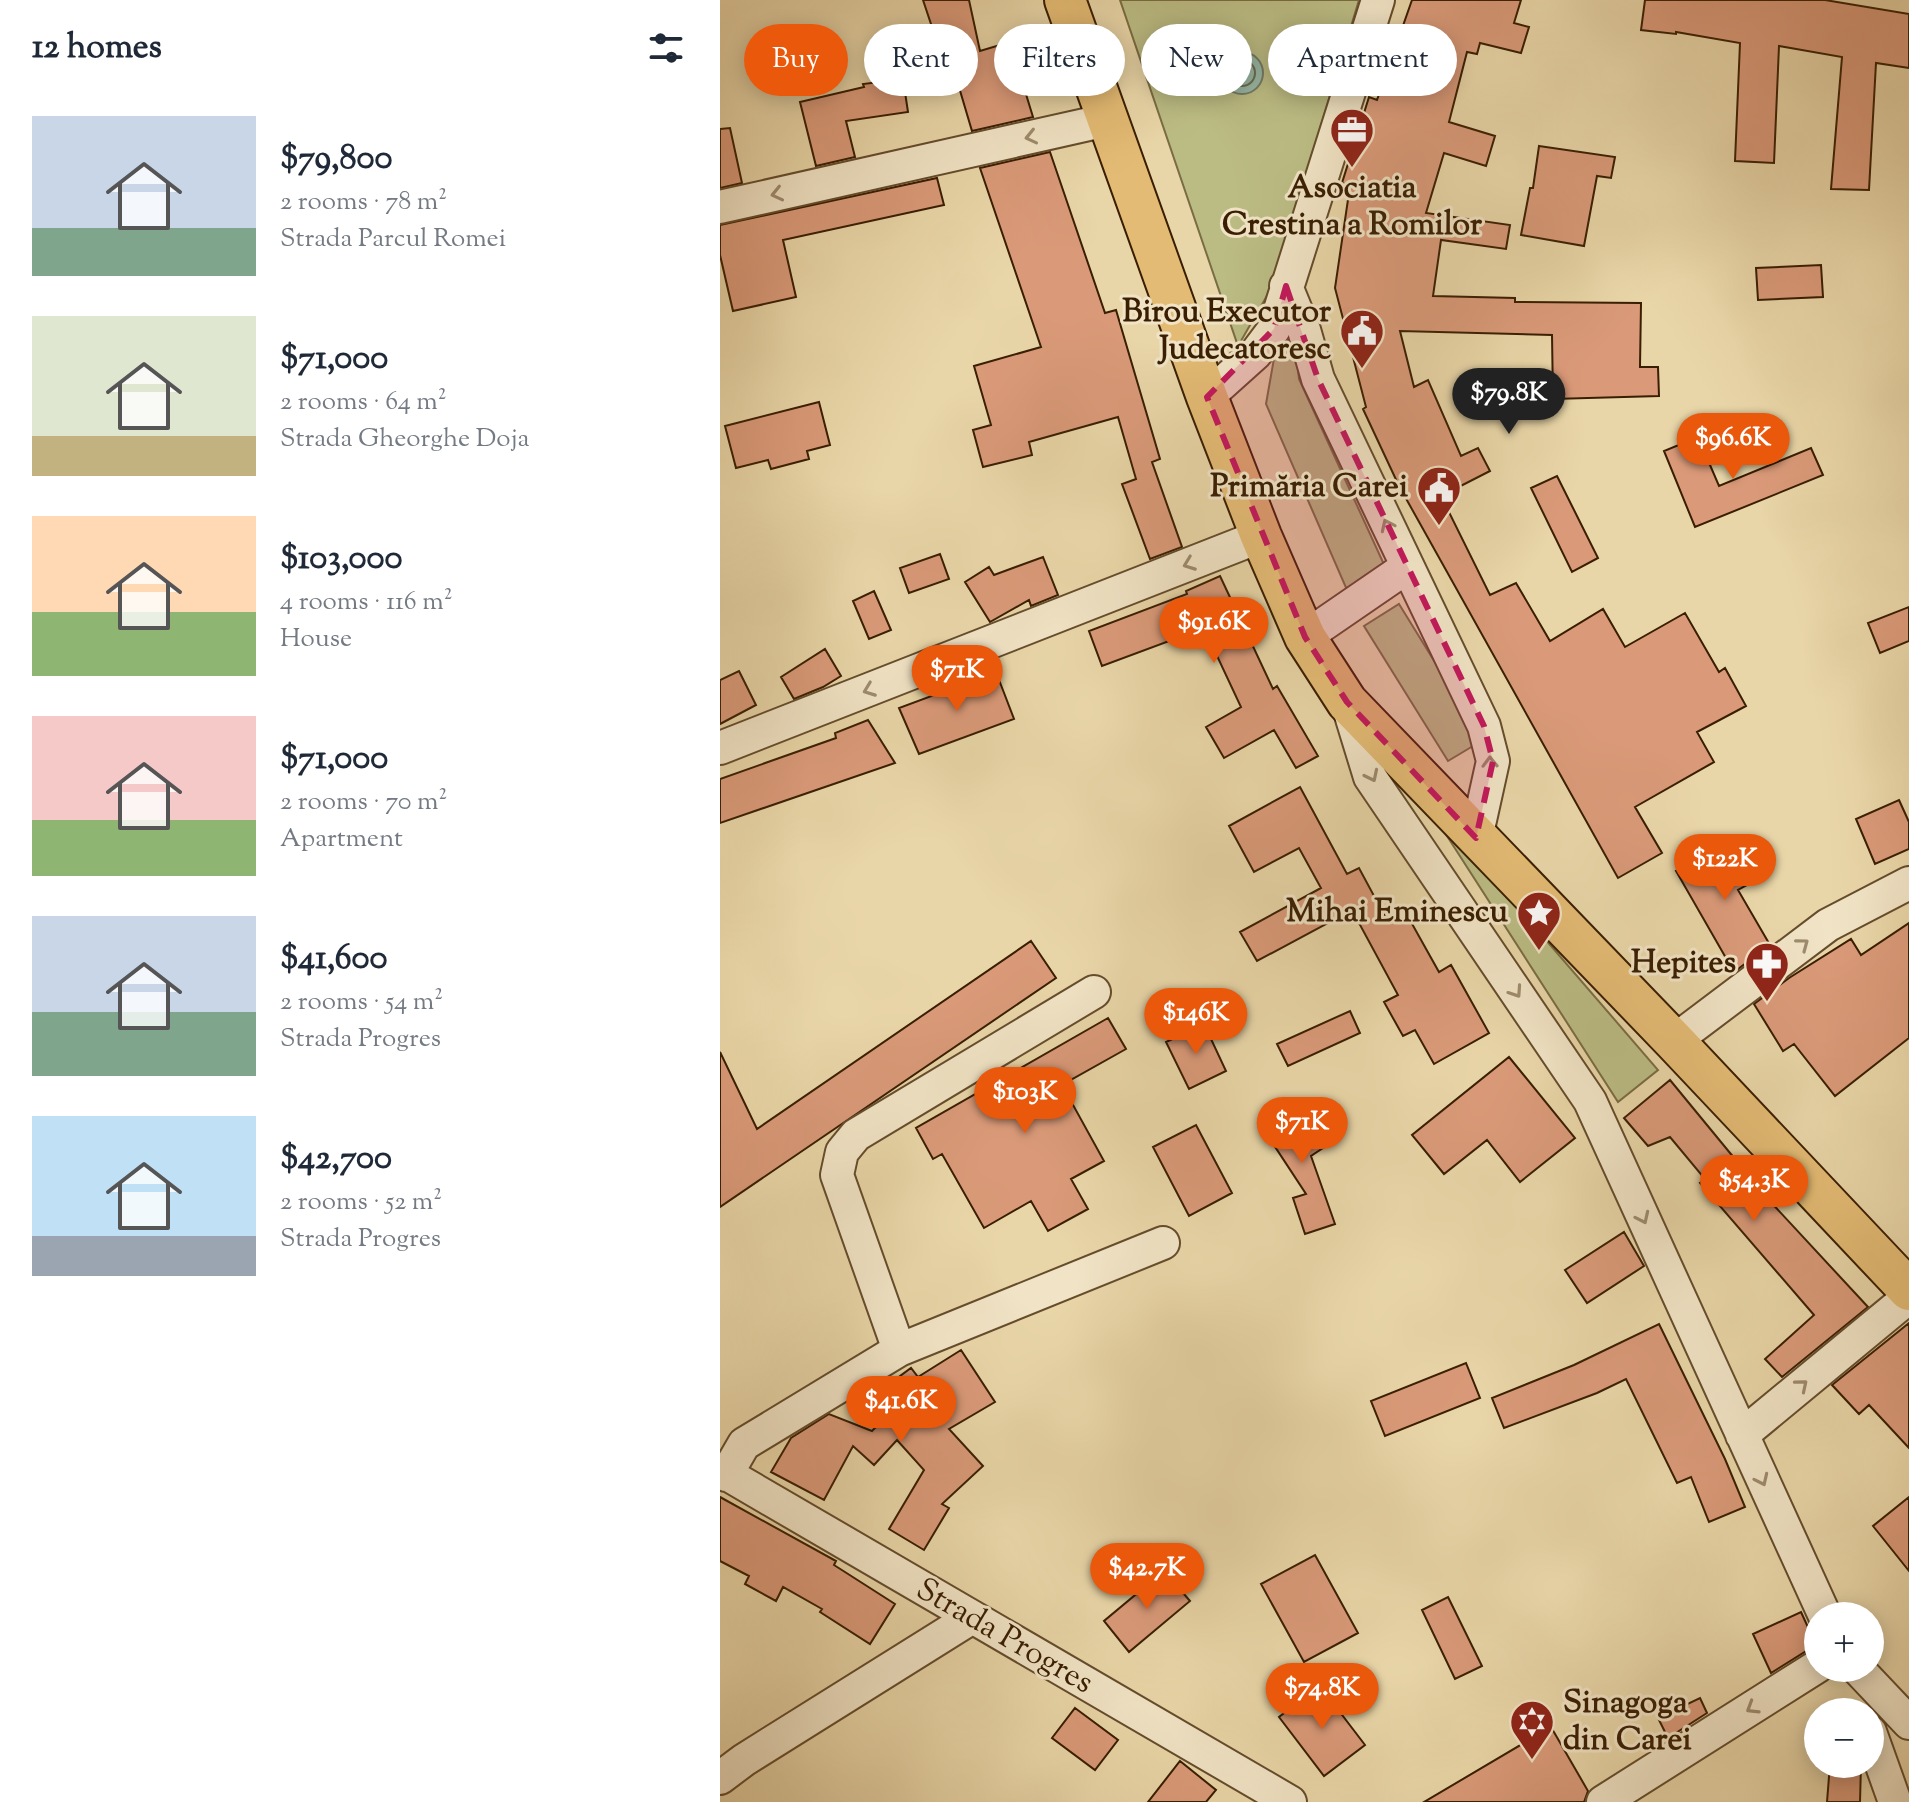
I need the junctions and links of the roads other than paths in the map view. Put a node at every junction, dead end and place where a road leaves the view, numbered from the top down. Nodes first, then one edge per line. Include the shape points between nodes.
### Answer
1 (1065, 0) edge
2 (1378, 0) edge
3 (1107, 120) junction
4 (720, 207) edge
5 (1286, 286) junction
6 (1207, 397) junction
7 (1261, 536) junction
8 (1407, 567) junction
9 (1305, 637) junction
10 (1347, 702) junction
11 (720, 748) edge
12 (1476, 838) junction
13 (1909, 883) edge
14 (1094, 992) dead end
15 (1674, 1041) junction
16 (1163, 1243) dead end
17 (1909, 1290) edge
18 (1909, 1297) edge
19 (899, 1350) junction
20 (1742, 1435) junction
21 (723, 1472) edge
22 (1819, 1602) edge
23 (971, 1618) junction
24 (1804, 1675) edge
25 (1870, 1682) edge
26 (1909, 1723) edge
27 (1884, 1771) edge
28 (720, 1778) edge
29 (1290, 1802) edge
30 (1603, 1802) edge
31 (1895, 1802) edge

1 - 3 main road
2 - 5 street
3 -> 4 street
3 - 6 main road
5 - 6 street via 1274,329 1256,353
8 -> 5 street via 1318,379
6 - 7 main road
7 - 9 main road
7 -> 11 street
8 - 9 street
12 -> 8 street via 1493,761 1484,726
9 - 10 main road
10 - 12 main road
10 -> 20 street via 1370,777 1590,1101
12 - 15 main road
15 -> 13 street via 1828,925
14 - 19 street via 856,1135 842,1152 837,1175
15 - 17 main road
16 - 19 street
20 -> 18 street
19 - 21 street via 744,1444
20 -> 22 street
21 - 23 street, Strada Progres
23 - 28 street
23 - 29 street, Strada Progres
24 -> 30 street
25 - 26 street
27 - 31 street

